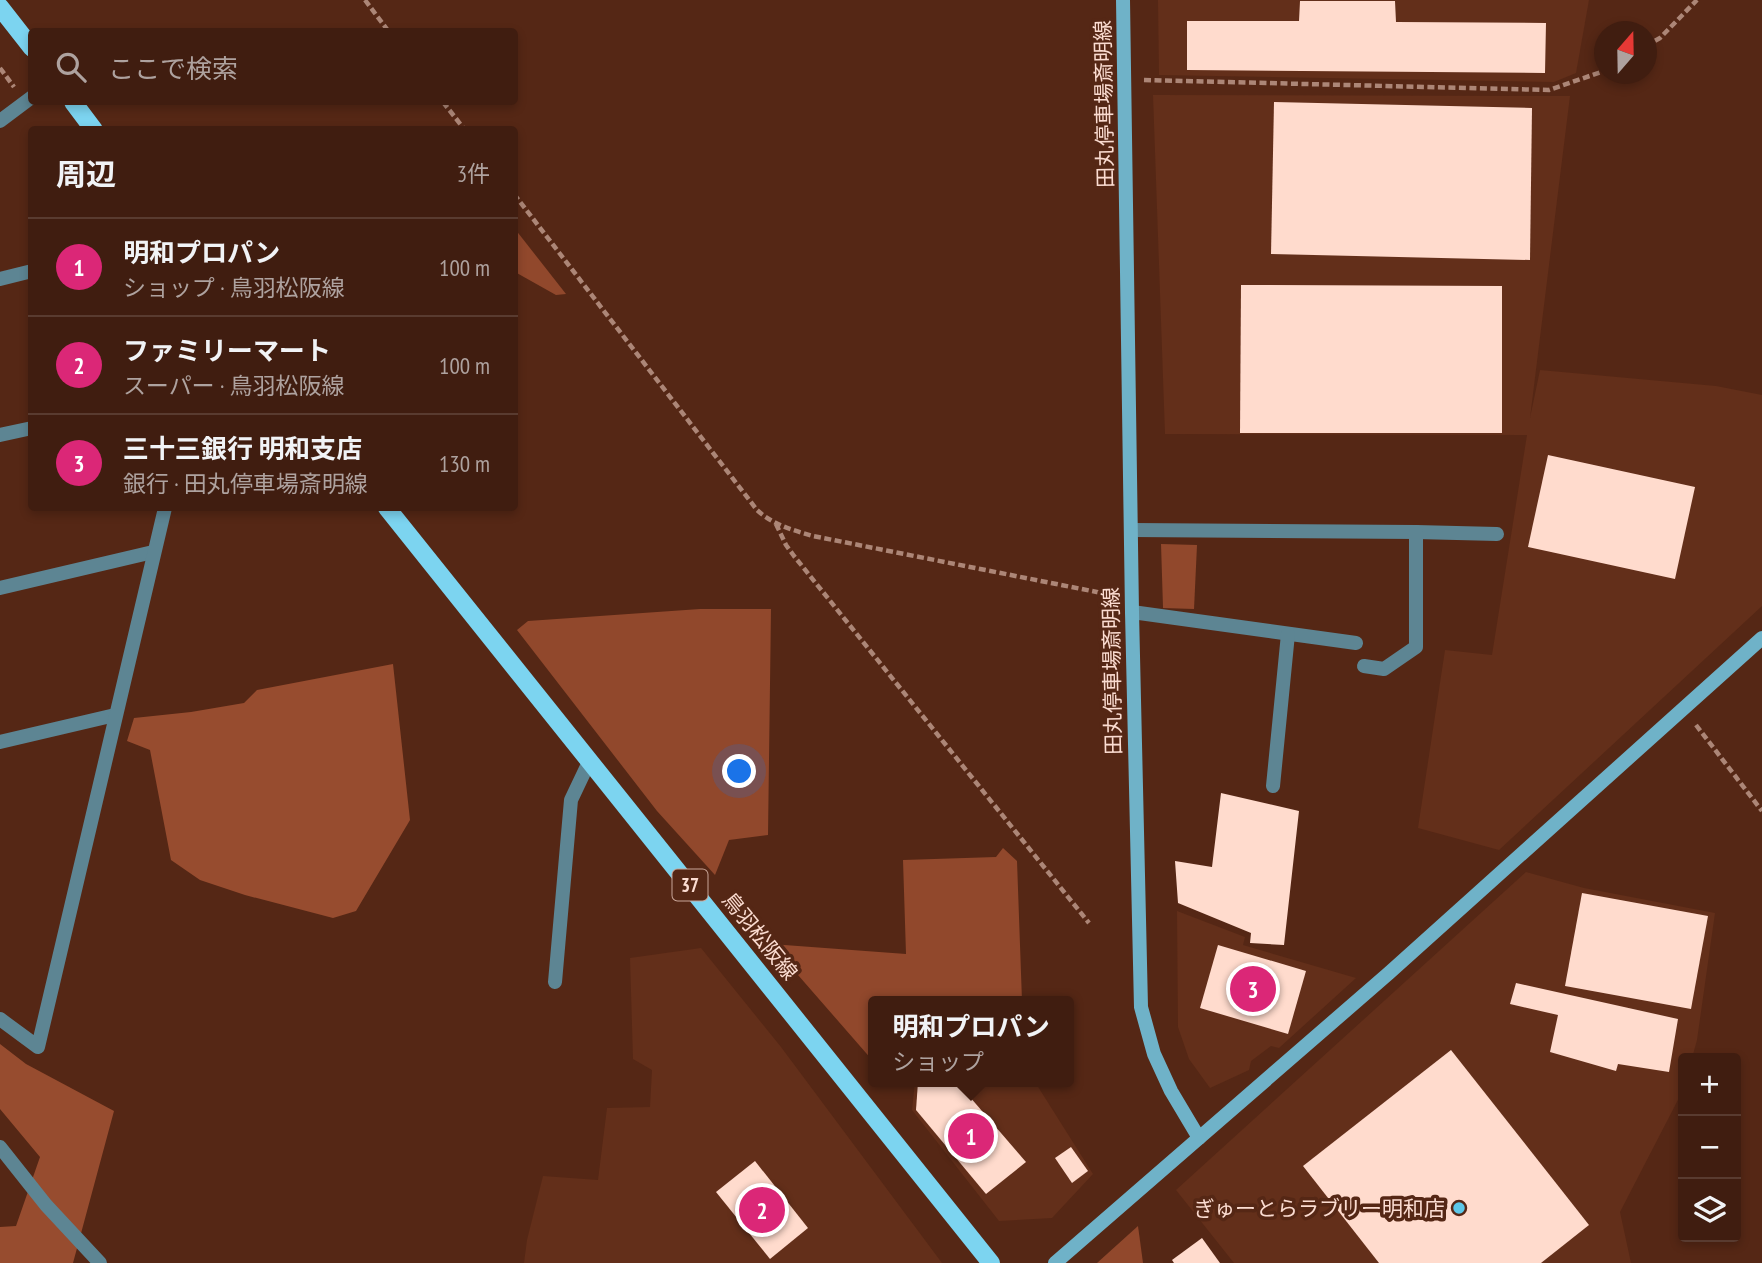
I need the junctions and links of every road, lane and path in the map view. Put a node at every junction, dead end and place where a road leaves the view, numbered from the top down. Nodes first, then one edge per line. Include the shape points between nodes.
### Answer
1 (365, 0) edge
2 (1123, 0) edge
3 (1697, 0) edge
4 (0, 7) edge
5 (387, 28) edge
6 (1657, 40) edge
7 (28, 43) edge
8 (1594, 75) edge
9 (1125, 80) junction
10 (28, 100) edge
11 (75, 105) edge
12 (445, 105) edge
13 (0, 121) edge
14 (91, 126) edge
15 (462, 126) edge
16 (518, 199) edge
17 (28, 272) edge
18 (0, 279) edge
19 (28, 429) edge
20 (0, 435) edge
21 (164, 511) edge
22 (389, 511) edge
23 (775, 523) junction
24 (1132, 530) junction
25 (1416, 532) junction
26 (1497, 534) dead end
27 (153, 552) junction
28 (0, 588) edge
29 (1132, 606) junction
30 (1288, 634) junction
31 (1762, 638) edge
32 (1356, 643) dead end
33 (1364, 666) dead end
34 (1683, 708) junction
35 (116, 715) junction
36 (0, 742) edge
37 (590, 760) junction
38 (1273, 786) dead end
39 (1762, 811) edge
40 (1089, 923) dead end
41 (555, 982) dead end
42 (0, 1019) edge
43 (1199, 1138) junction
44 (0, 1147) edge
45 (100, 1263) edge
46 (991, 1263) edge
47 (1055, 1263) edge

1 - 5 path
2 - 9 main road, 田丸停車場斎明線
3 - 6 path
4 - 7 main road
8 - 9 path via 1549,90
9 - 24 main road, 田丸停車場斎明線
10 - 13 street
11 - 14 main road
12 - 15 path
16 - 23 path via 757,510
17 - 18 street
19 - 20 street
21 - 27 street
22 - 37 main road, 鳥羽松阪線 / 37
23 - 29 path via 813,536
23 - 40 path via 786,545
24 - 25 street
24 - 29 main road, 田丸停車場斎明線
25 - 26 street
25 - 33 street via 1416,647 1384,669
27 - 28 street
27 - 35 street
29 - 30 street
29 - 43 main road, 田丸停車場斎明線 via 1141,1007 1154,1054
30 - 32 street
30 - 38 street
31 - 34 main road
34 - 39 path
34 - 43 main road
35 - 36 street
35 - 42 street via 38,1047
37 - 41 street via 571,800
37 - 46 main road, 鳥羽松阪線 / 37
43 - 47 main road
44 - 45 street

